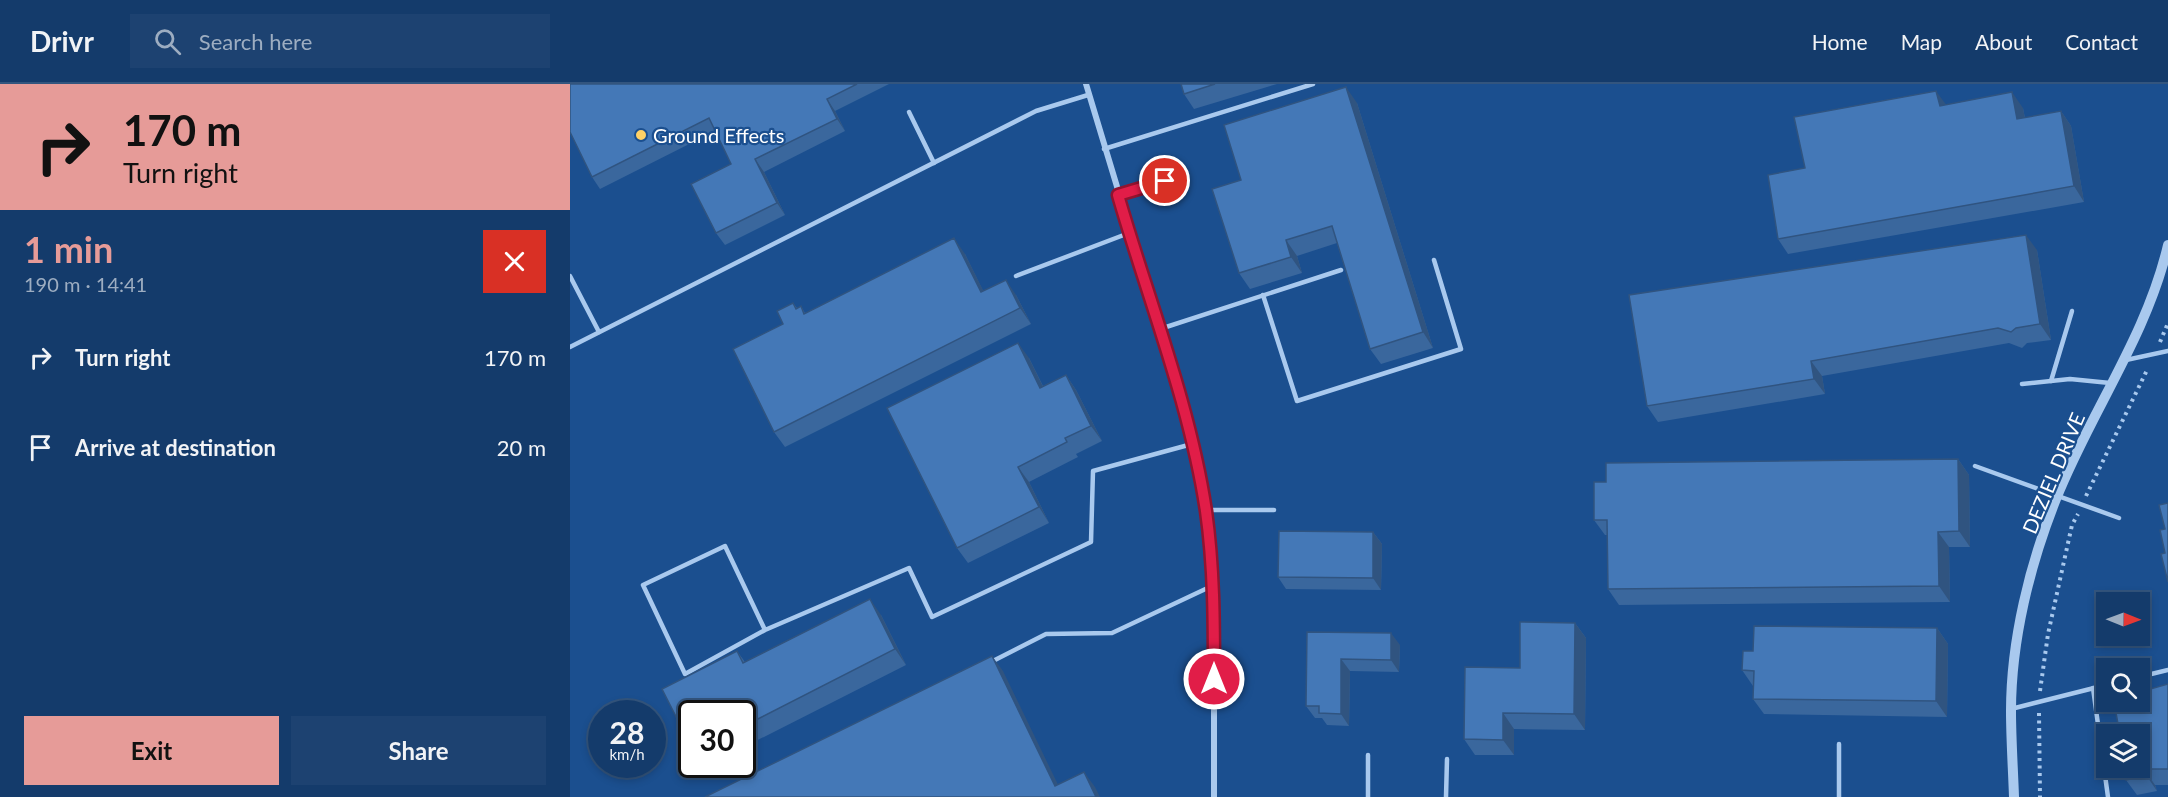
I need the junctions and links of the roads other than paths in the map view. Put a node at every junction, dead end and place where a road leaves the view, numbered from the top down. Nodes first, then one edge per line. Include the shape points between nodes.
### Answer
1 (1086, 84) edge
2 (1313, 84) edge
3 (1088, 95) junction
4 (909, 112) dead end
5 (1104, 149) junction
6 (934, 163) junction
7 (1165, 181) dead end
8 (1118, 195) junction
9 (1129, 233) junction
10 (2168, 245) edge
11 (1434, 260) dead end
12 (1341, 270) edge
13 (570, 276) edge
14 (1017, 276) dead end
15 (1263, 295) junction
16 (2072, 311) dead end
17 (1160, 329) junction
18 (599, 332) junction
19 (570, 347) edge
20 (2168, 351) edge
21 (2123, 361) junction
22 (2051, 381) junction
23 (2112, 383) junction
24 (2022, 384) dead end
25 (1192, 444) junction
26 (1975, 466) dead end
27 (2057, 498) junction
28 (1206, 510) junction
29 (1274, 510) dead end
30 (2120, 518) dead end
31 (1214, 585) junction
32 (765, 630) junction
33 (984, 666) edge
34 (2168, 670) edge
35 (2150, 674) edge
36 (2096, 687) edge
37 (2093, 688) junction
38 (2011, 709) junction
39 (1839, 744) dead end
40 (1368, 755) dead end
41 (1447, 759) dead end
42 (1214, 797) edge
43 (1368, 797) edge
44 (1446, 797) edge
45 (1839, 797) edge
46 (2014, 797) edge
47 (2108, 797) edge

1 - 3 street
2 - 5 lane
3 - 5 street
3 - 6 lane via 1036,111
4 - 6 lane
5 - 8 street
6 - 18 lane
7 - 8 lane
8 - 9 street
9 - 14 lane
9 - 17 street
10 - 21 street, DEZIEL DRIVE
11 - 15 lane via 1461,350 1297,401
12 - 15 lane
13 - 18 lane
15 - 17 lane
16 - 22 lane
17 - 25 street
18 - 19 lane
20 - 21 lane
21 - 23 street, DEZIEL DRIVE
22 - 23 lane
22 - 24 lane
23 - 27 street, DEZIEL DRIVE
25 - 28 street
25 - 32 lane via 1093,471 1091,542 932,617 909,568
26 - 27 lane
27 - 30 lane
27 - 38 street, DEZIEL DRIVE via 2033,566 2018,634
28 - 29 lane
28 - 31 street
31 - 33 lane via 1112,633 1046,634
31 - 42 street
32 - 32 lane via 685,674 643,585 725,546
34 - 35 lane
36 - 37 lane
37 - 38 lane
37 - 47 lane
38 - 46 street, DEZIEL DRIVE
39 - 45 lane
40 - 43 lane
41 - 44 lane

